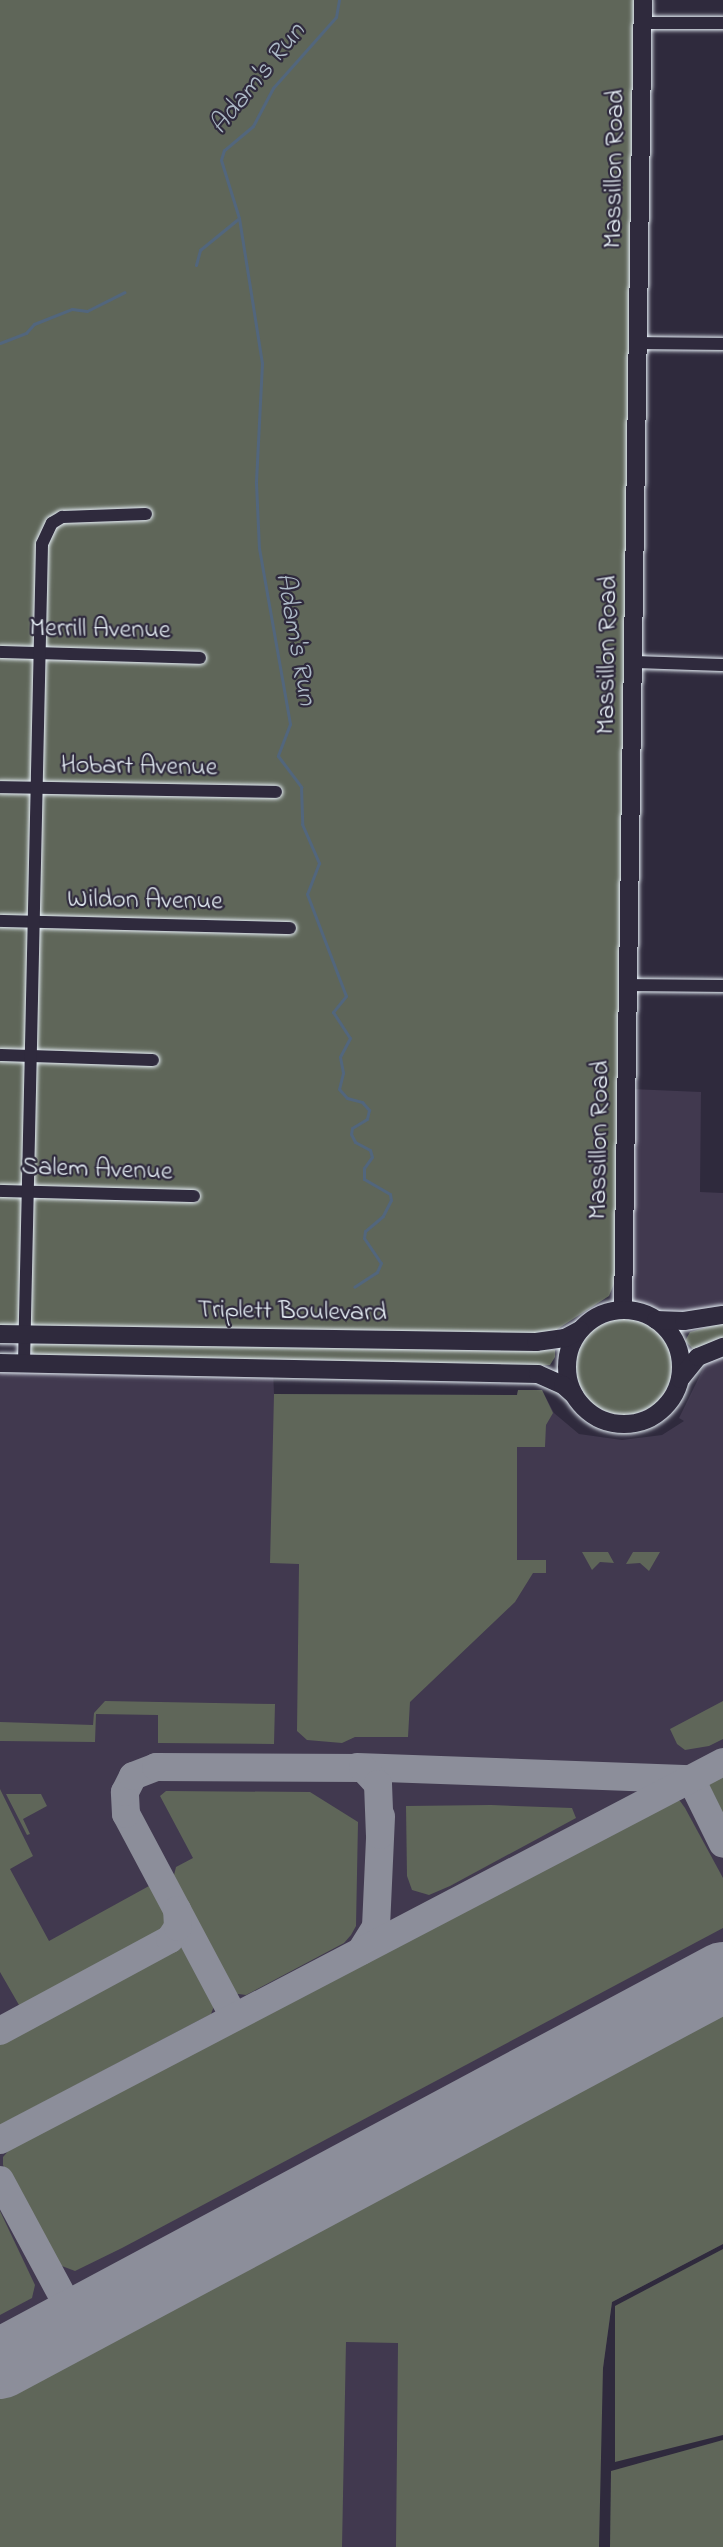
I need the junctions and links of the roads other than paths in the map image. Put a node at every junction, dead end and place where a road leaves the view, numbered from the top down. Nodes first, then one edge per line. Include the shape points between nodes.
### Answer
1 (643, 0) edge
2 (643, 23) junction
3 (723, 23) edge
4 (639, 343) junction
5 (723, 344) edge
6 (146, 514) dead end
7 (0, 652) edge
8 (39, 652) junction
9 (200, 658) dead end
10 (634, 662) junction
11 (723, 665) edge
12 (0, 787) edge
13 (34, 788) junction
14 (276, 792) dead end
15 (0, 921) edge
16 (31, 922) junction
17 (290, 928) dead end
18 (630, 985) junction
19 (723, 986) edge
20 (0, 1055) edge
21 (28, 1057) junction
22 (153, 1060) dead end
23 (0, 1191) edge
24 (25, 1192) junction
25 (194, 1196) dead end
26 (623, 1310) junction
27 (723, 1315) edge
28 (657, 1320) junction
29 (580, 1330) junction
30 (0, 1334) edge
31 (24, 1334) junction
32 (723, 1347) edge
33 (0, 1363) edge
34 (24, 1364) junction
35 (680, 1379) junction
36 (574, 1395) junction

1 - 2 main road, Massillon Road
2 - 3 street
2 - 4 main road, Massillon Road
4 - 5 street
4 - 10 main road, Massillon Road
6 - 8 street via 69,516 52,522 44,536 40,560
7 - 8 street, Merrill Avenue
8 - 9 street, Merrill Avenue
8 - 13 street
10 - 11 street
10 - 18 main road, Massillon Road
12 - 13 street, Hobart Avenue
13 - 14 street, Hobart Avenue
13 - 16 street
15 - 16 street, Wildon Avenue
16 - 17 street, Wildon Avenue
16 - 21 street
18 - 19 street
18 - 26 main road, Massillon Road
20 - 21 street
21 - 22 street
21 - 24 street
23 - 24 street, Salem Avenue
24 - 25 street, Salem Avenue
24 - 31 street
26 - 28 main road
26 - 29 main road via 599,1315
27 - 28 main road via 684,1321
28 - 35 main road via 679,1350
29 - 31 main road, Triplett Boulevard via 565,1338 536,1342
29 - 36 main road via 567,1362
30 - 31 main road, Triplett Boulevard
31 - 34 street
32 - 35 main road via 698,1357
33 - 34 main road
34 - 36 main road via 538,1374 555,1380
35 - 36 main road via 662,1410 632,1423 599,1418

